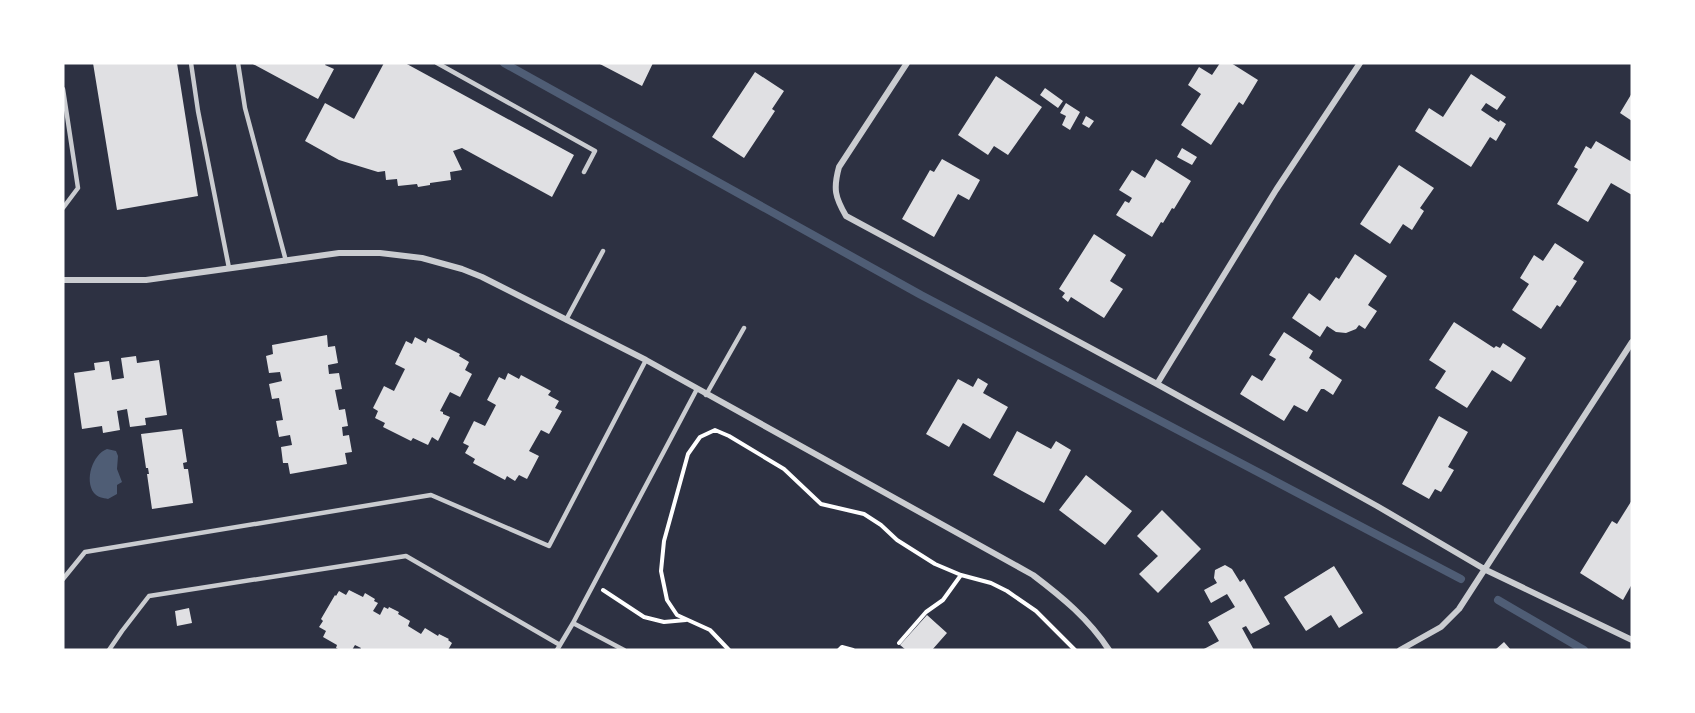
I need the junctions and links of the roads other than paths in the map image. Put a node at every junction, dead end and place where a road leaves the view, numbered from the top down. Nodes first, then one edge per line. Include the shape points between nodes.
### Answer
1 (191, 63) edge
2 (238, 63) edge
3 (437, 63) edge
4 (907, 63) edge
5 (1360, 63) edge
6 (63, 89) edge
7 (584, 172) dead end
8 (63, 208) edge
9 (603, 251) dead end
10 (286, 261) junction
11 (230, 268) junction
12 (63, 280) edge
13 (567, 320) junction
14 (744, 328) dead end
15 (1632, 342) edge
16 (646, 360) junction
17 (1157, 384) junction
18 (697, 390) junction
19 (706, 395) junction
20 (1486, 570) junction
21 (63, 579) edge
22 (573, 623) junction
23 (1632, 640) edge
24 (559, 647) edge
25 (109, 650) edge
26 (624, 650) edge
27 (1109, 650) edge
28 (1400, 650) edge

1 - 11 lane
2 - 10 lane via 245,108
3 - 7 lane via 595,151
4 - 17 street via 839,168 836,200 846,216
5 - 17 street via 1276,190
6 - 8 lane via 78,188
9 - 13 lane
10 - 11 street
10 - 13 street via 339,253 422,258 482,277
11 - 12 street via 146,280
13 - 16 street
14 - 19 lane
15 - 20 street
16 - 18 street
16 - 21 lane via 549,546 431,495 85,552
17 - 20 street
18 - 19 street
18 - 22 lane
19 - 27 street via 1033,575 1066,600
20 - 23 street
20 - 28 street via 1452,618
22 - 24 lane
22 - 26 lane
24 - 25 lane via 406,556 149,596

